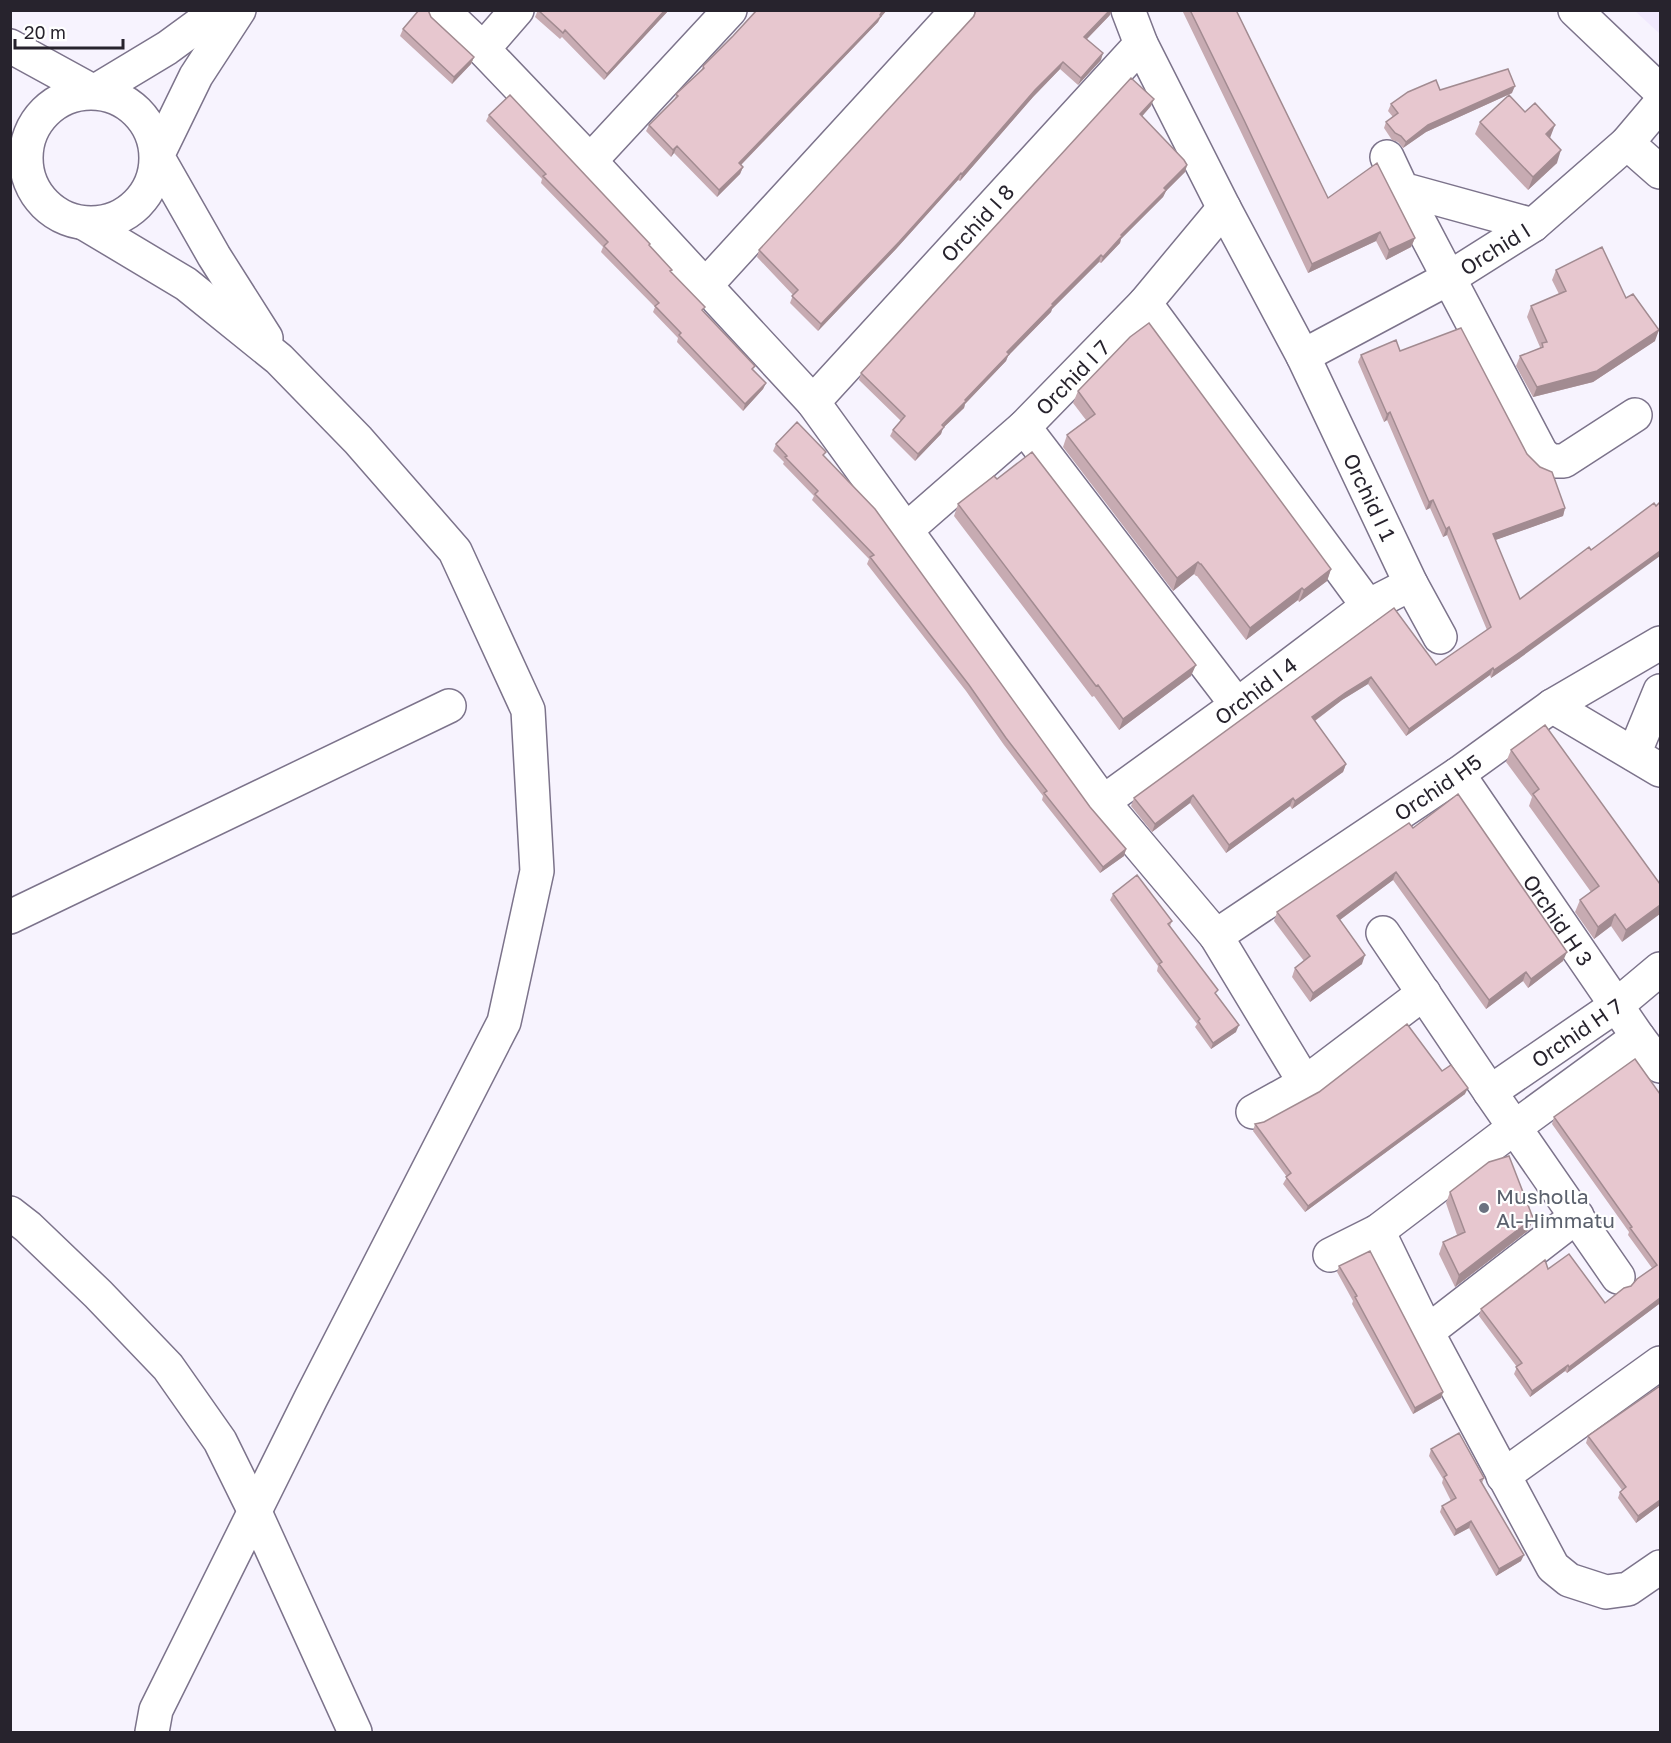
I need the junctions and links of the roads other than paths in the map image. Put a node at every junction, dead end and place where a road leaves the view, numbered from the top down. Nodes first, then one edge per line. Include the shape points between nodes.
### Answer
1 (219, 10) edge
2 (239, 10) edge
3 (442, 10) edge
4 (517, 10) edge
5 (730, 10) edge
6 (958, 10) edge
7 (1128, 10) edge
8 (1575, 10) edge
9 (1142, 44) junction
10 (10, 46) edge
11 (483, 49) junction
12 (1660, 91) edge
13 (94, 92) junction
14 (1660, 104) edge
15 (10, 140) edge
16 (1627, 143) junction
17 (157, 156) junction
18 (1387, 157) dead end
19 (590, 161) junction
20 (26, 169) junction
21 (1660, 172) edge
22 (1402, 189) junction
23 (1224, 208) junction
24 (84, 223) junction
25 (1533, 225) junction
26 (1449, 278) junction
27 (705, 286) junction
28 (1145, 303) junction
29 (1303, 356) junction
30 (279, 359) junction
31 (813, 402) junction
32 (1635, 415) dead end
33 (1024, 427) junction
34 (906, 530) junction
35 (1411, 584) junction
36 (1368, 606) junction
37 (1440, 637) dead end
38 (1660, 643) edge
39 (1660, 691) edge
40 (1237, 705) junction
41 (449, 706) dead end
42 (1552, 706) junction
43 (1647, 762) edge
44 (1458, 774) junction
45 (1104, 801) junction
46 (10, 917) edge
47 (1383, 933) dead end
48 (1216, 936) junction
49 (1660, 969) edge
50 (1424, 993) junction
51 (1617, 1005) junction
52 (1638, 1037) junction
53 (1660, 1066) edge
54 (1305, 1083) junction
55 (1490, 1092) junction
56 (1253, 1112) dead end
57 (1515, 1127) junction
58 (10, 1213) edge
59 (1577, 1216) junction
60 (1378, 1231) junction
61 (1330, 1256) dead end
62 (1618, 1277) dead end
63 (1427, 1332) junction
64 (1660, 1363) edge
65 (1503, 1476) junction
66 (254, 1510) junction
67 (1660, 1568) edge
68 (152, 1732) edge
69 (355, 1732) edge

1 - 13 street via 167,48
2 - 17 street via 195,76
3 - 11 street
4 - 11 street
5 - 19 street
6 - 27 street
7 - 9 street, Orchid I 1
8 - 12 street
9 - 23 street, Orchid I 1
9 - 31 street, Orchid I 8
10 - 13 street
11 - 19 street
13 - 17 street via 125,101 148,124
13 - 20 street via 65,96 41,114 27,140
14 - 16 street, Orchid I
15 - 20 street
16 - 21 street
16 - 25 street, Orchid I
17 - 24 street via 152,183 136,207 112,220
17 - 30 street
18 - 22 street
19 - 27 street
20 - 24 street via 37,195 57,214
22 - 25 street
22 - 26 street
23 - 28 street, Orchid I 7
23 - 29 street, Orchid I 1
24 - 30 street via 186,284
25 - 26 street, Orchid I
26 - 29 street, Orchid I
26 - 32 street via 1541,453 1550,461 1564,461
27 - 31 street
28 - 33 street, Orchid I 7
28 - 36 street
29 - 35 street, Orchid I 1
30 - 66 street via 358,440 455,551 528,710 537,871 504,1022
31 - 34 street
33 - 34 street, Orchid I 7
33 - 40 street
34 - 45 street
35 - 36 street, Orchid I 4
35 - 37 street, Orchid I 1
36 - 40 street, Orchid I 4
38 - 42 street, Orchid H5
39 - 43 street
40 - 45 street, Orchid I 4
41 - 46 street
42 - 43 street
42 - 44 street, Orchid H5
44 - 48 street, Orchid H5
44 - 51 street, Orchid H 3
45 - 48 street
47 - 50 street
48 - 54 street
49 - 51 street, Orchid H 7
50 - 54 street
50 - 55 street
51 - 52 street, Orchid H 3
51 - 55 street, Orchid H 7
52 - 53 street, Orchid H 3
52 - 57 street
54 - 56 street
55 - 57 street
57 - 59 street
57 - 60 street
58 - 66 street via 98,1294 168,1367 220,1441
59 - 62 street
59 - 63 street
60 - 61 street
60 - 63 street
63 - 65 street
64 - 65 street
65 - 67 street via 1553,1568 1569,1580 1606,1592 1628,1589
66 - 68 street via 156,1710
66 - 69 street

